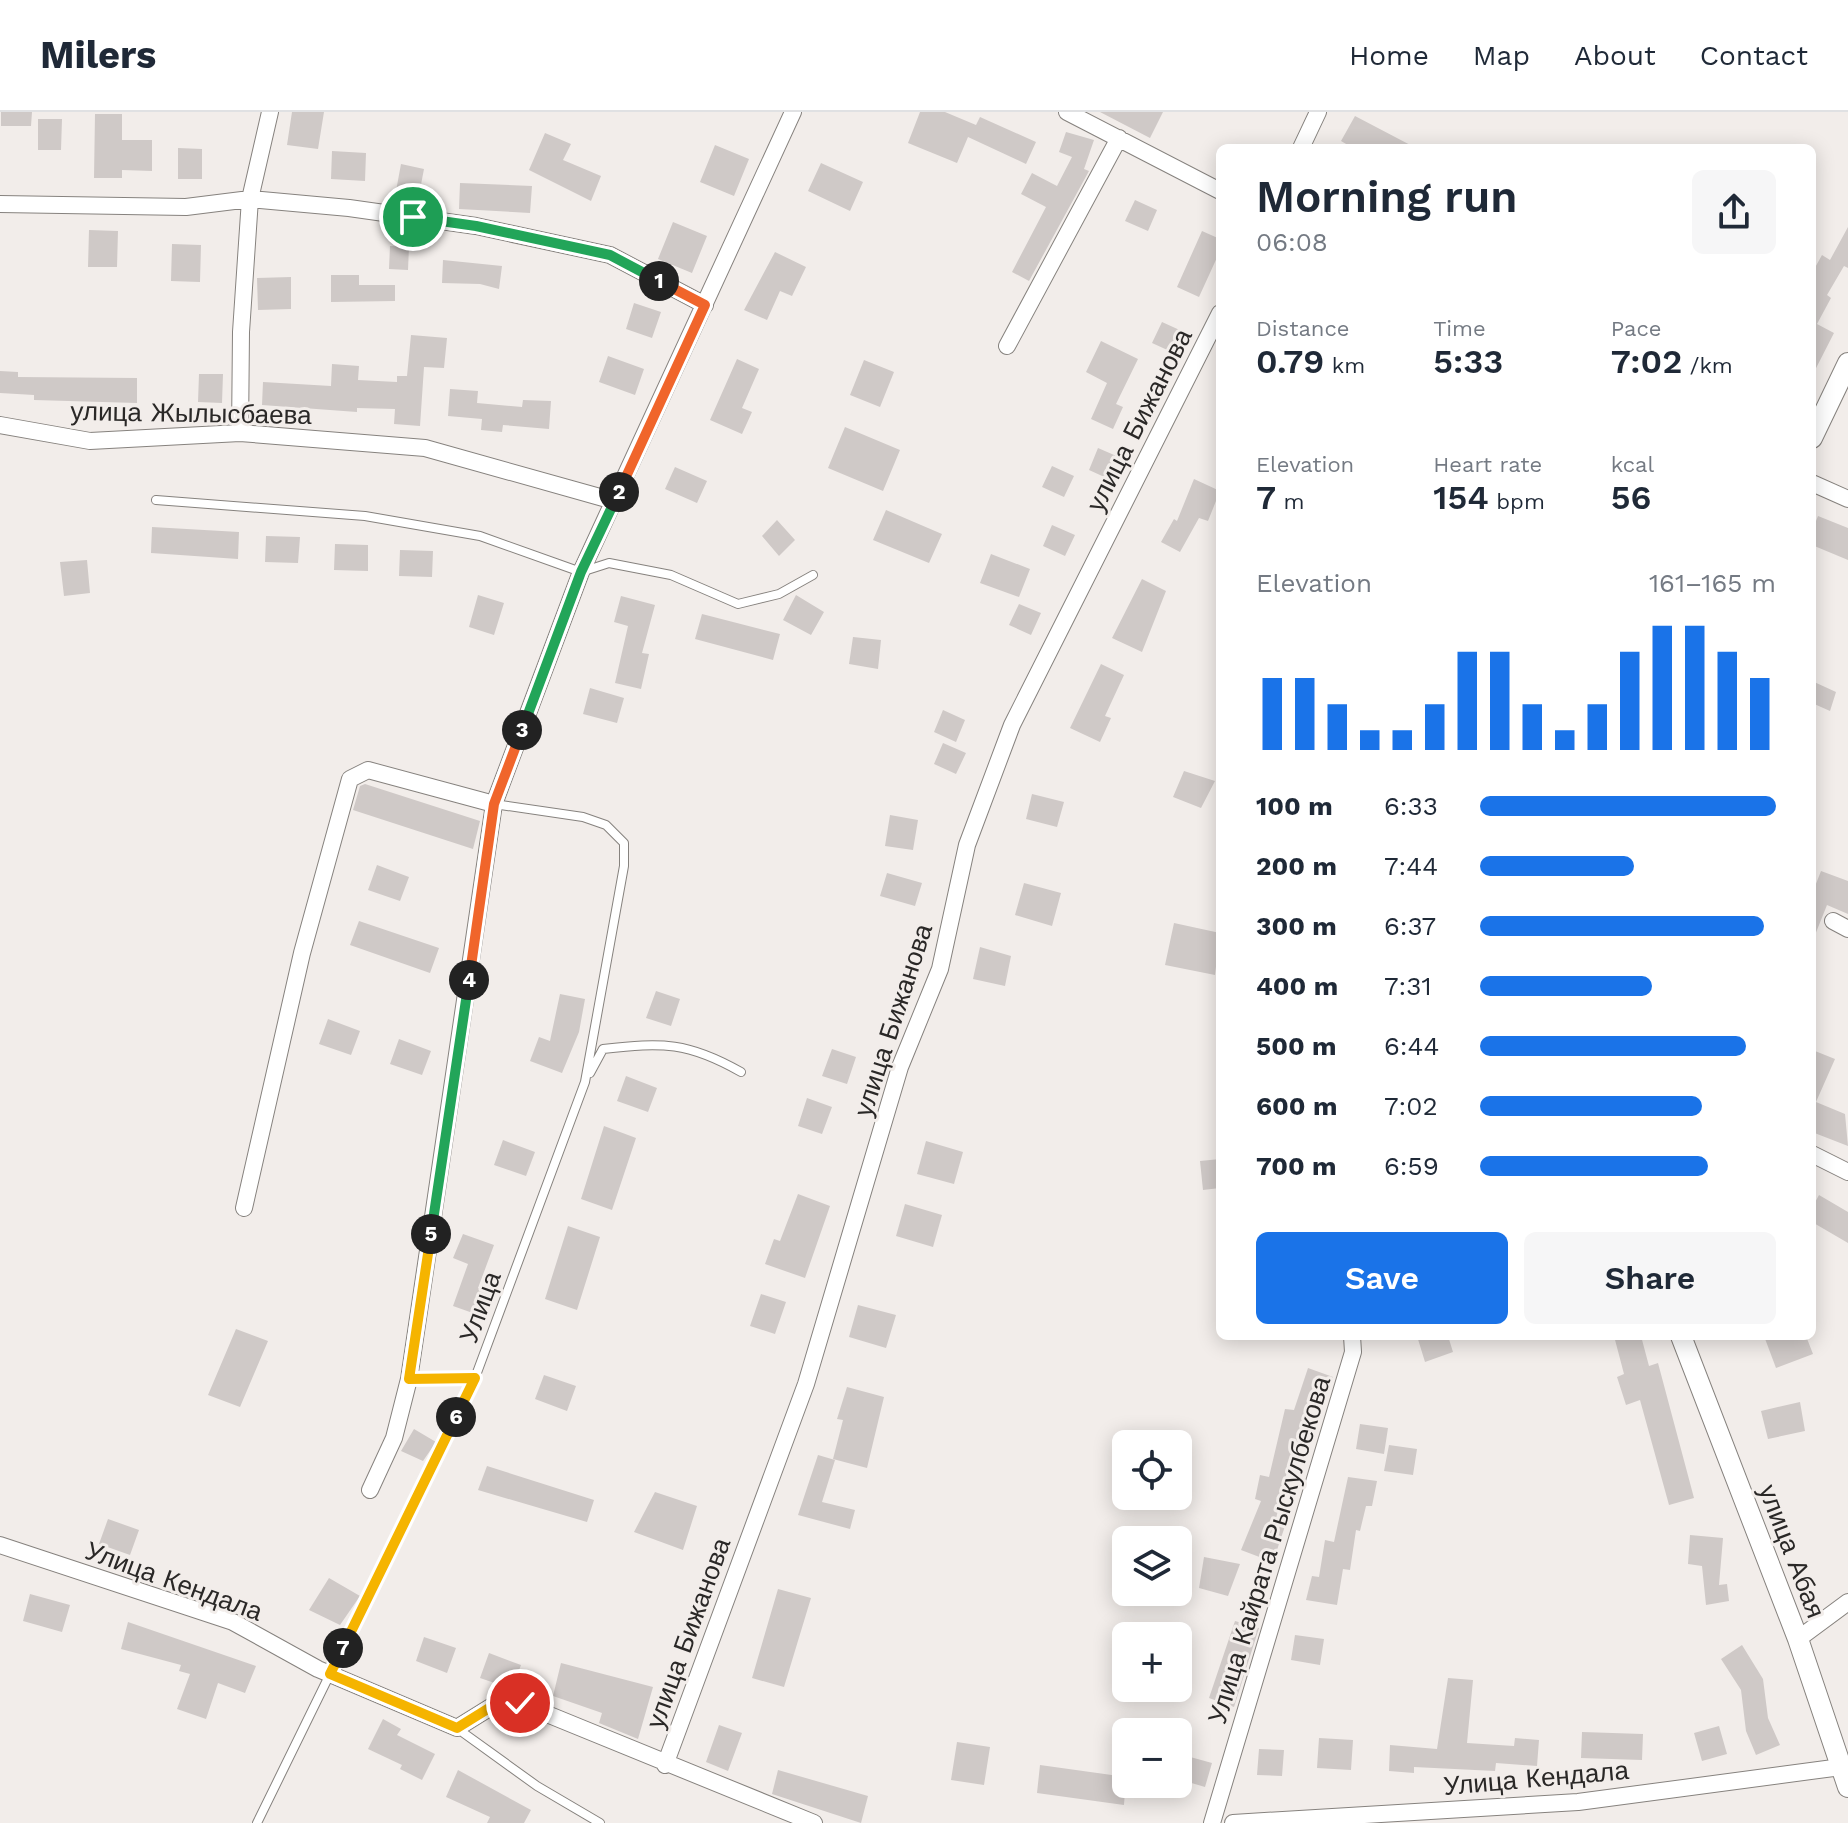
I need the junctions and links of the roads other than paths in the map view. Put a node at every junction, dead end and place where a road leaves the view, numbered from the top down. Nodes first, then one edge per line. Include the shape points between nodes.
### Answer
1 (270, 112) edge
2 (793, 112) edge
3 (1067, 112) edge
4 (1318, 112) edge
5 (1119, 138) junction
6 (1303, 144) edge
7 (1216, 189) edge
8 (250, 199) junction
9 (0, 204) edge
10 (705, 305) junction
11 (1216, 321) edge
12 (1007, 346) dead end
13 (1848, 363) edge
14 (0, 425) edge
15 (1816, 430) edge
16 (240, 433) junction
17 (1816, 485) edge
18 (1848, 499) edge
19 (156, 500) dead end
20 (614, 501) junction
21 (581, 572) junction
22 (813, 575) dead end
23 (494, 804) junction
24 (741, 1072) dead end
25 (585, 1082) junction
26 (1816, 1156) edge
27 (1848, 1172) edge
28 (244, 1208) dead end
29 (1352, 1340) edge
30 (1683, 1340) edge
31 (475, 1378) junction
32 (409, 1379) junction
33 (370, 1490) dead end
34 (0, 1545) edge
35 (1848, 1602) edge
36 (1798, 1639) junction
37 (330, 1674) junction
38 (457, 1728) junction
39 (665, 1765) junction
40 (1841, 1767) junction
41 (1848, 1787) edge
42 (257, 1823) edge
43 (600, 1823) edge
44 (814, 1823) edge
45 (1212, 1823) edge
46 (1233, 1823) edge

1 - 8 street
2 - 10 street
3 - 5 street
4 - 6 street
5 - 7 street
5 - 12 street
8 - 9 street via 186,207
8 - 10 street via 476,226 610,255
8 - 16 street
10 - 20 street
11 - 39 street, улица Бижанова via 1012,725 967,845 940,969 900,1067 806,1384
13 - 15 street
14 - 16 street, улица Жылысбаева via 90,441
16 - 20 street, улица Жылысбаева via 425,448
17 - 18 street
19 - 21 lane via 365,516 480,536
20 - 21 street
21 - 22 lane via 609,563 671,575 738,604 779,594
21 - 23 street
23 - 25 lane, Улица via 583,817 606,825 624,843
23 - 28 street via 368,770 350,779 302,953
23 - 32 street
24 - 25 lane via 704,1051 649,1043 603,1049
25 - 31 lane, Улица
26 - 27 street
29 - 45 street, Улица Кайрата Рыскулбекова via 1353,1352
30 - 36 street, улица Абая
31 - 32 lane
31 - 37 lane, Улица
32 - 33 street via 394,1438
34 - 37 street, Улица Кендала via 233,1622
35 - 36 street
36 - 40 street, улица Абая
37 - 38 street, Улица Кендала
37 - 42 lane, Улица
38 - 39 street via 494,1705 520,1703
38 - 43 lane via 537,1786
39 - 44 street
40 - 41 street, улица Абая
40 - 46 street, Улица Кендала via 1578,1802

